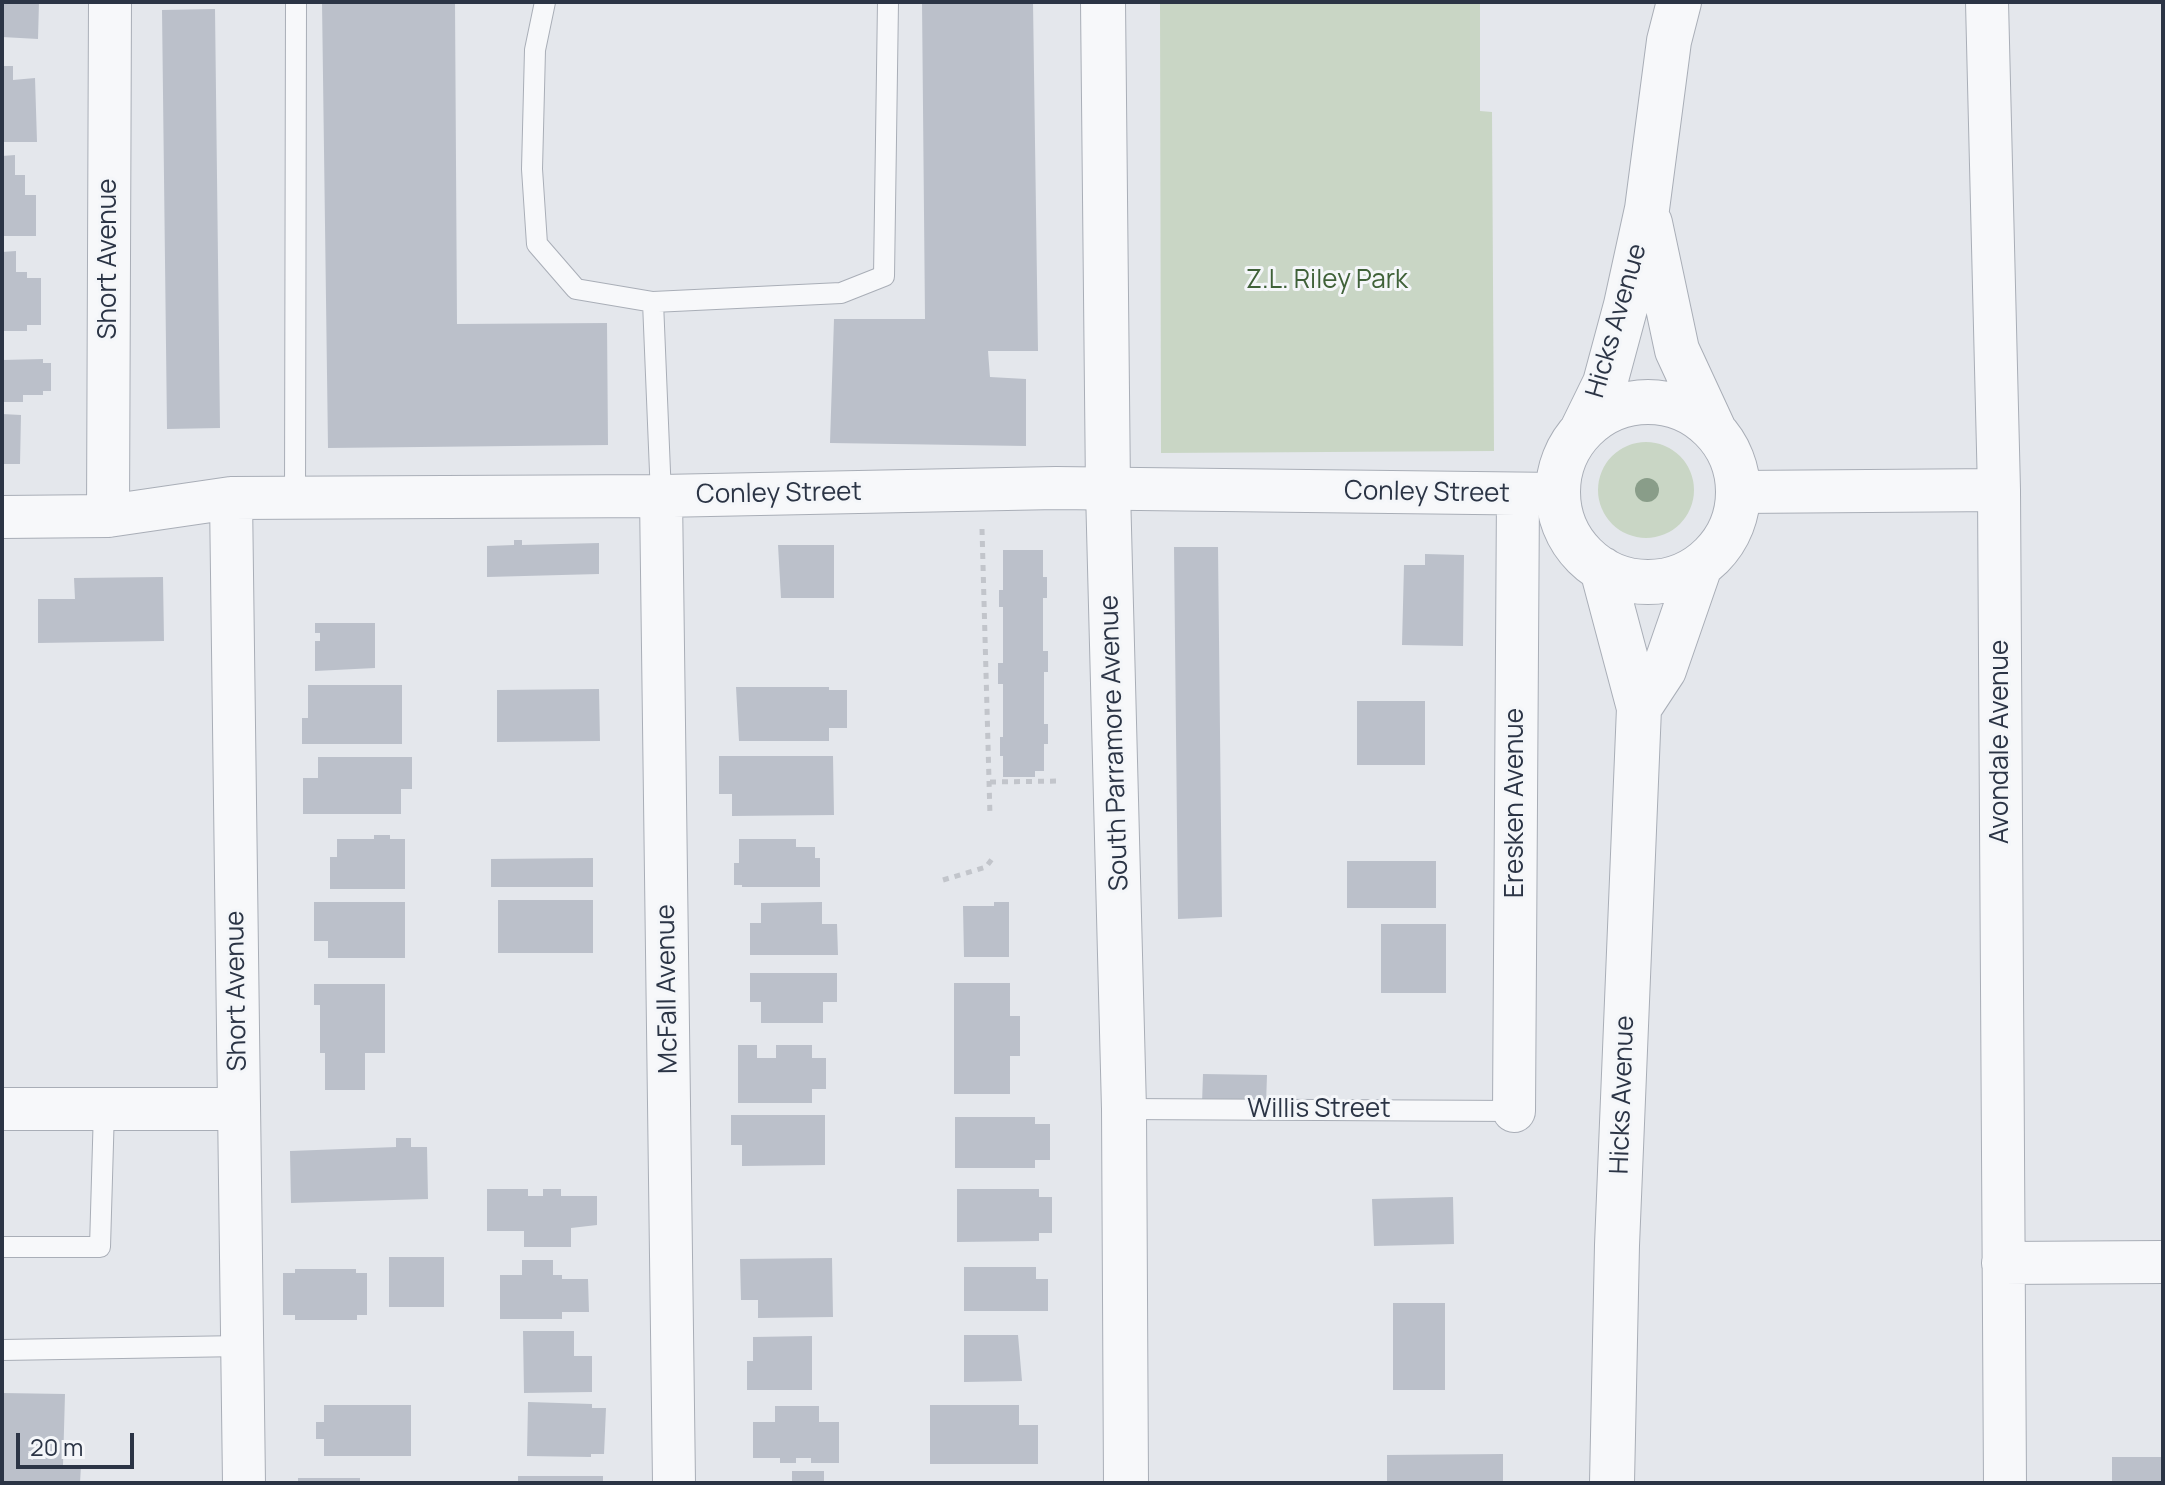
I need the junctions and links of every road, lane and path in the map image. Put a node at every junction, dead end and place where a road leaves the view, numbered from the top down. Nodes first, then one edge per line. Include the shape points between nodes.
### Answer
1 (110, 2) edge
2 (296, 2) edge
3 (545, 2) edge
4 (888, 2) edge
5 (1103, 2) edge
6 (1679, 2) edge
7 (1987, 2) edge
8 (1647, 209) junction
9 (653, 302) junction
10 (1582, 430) junction
11 (1714, 430) junction
12 (1108, 490) junction
13 (1999, 490) junction
14 (1739, 492) junction
15 (1538, 494) junction
16 (661, 496) junction
17 (231, 498) junction
18 (295, 498) junction
19 (108, 516) junction
20 (2, 517) edge
21 (981, 522) dead end
22 (1700, 566) junction
23 (1602, 569) junction
24 (1639, 708) junction
25 (1061, 781) dead end
26 (990, 782) junction
27 (990, 816) dead end
28 (992, 859) dead end
29 (943, 880) dead end
30 (2, 1109) edge
31 (104, 1109) junction
32 (239, 1109) junction
33 (1124, 1109) junction
34 (1514, 1111) joint
35 (2, 1247) edge
36 (2163, 1262) edge
37 (2003, 1263) junction
38 (242, 1346) junction
39 (2, 1350) edge
40 (244, 1483) edge
41 (674, 1483) edge
42 (1126, 1483) edge
43 (1612, 1483) edge
44 (2005, 1483) edge

1 - 19 street, Short Avenue
2 - 18 lane
3 - 9 lane via 535,50 532,169 537,244 576,289
4 - 9 lane via 884,276 841,293
5 - 12 street, South Parramore Avenue
6 - 8 street, Hicks Avenue
7 - 13 street, Avondale Avenue
8 - 10 street, Hicks Avenue via 1605,383
8 - 11 street, Hicks Avenue via 1677,350
9 - 16 lane
10 - 11 street via 1598,417 1640,402 1680,408
10 - 15 street
11 - 14 street via 1733,459
12 - 15 street, Conley Street
12 - 16 street, Conley Street
12 - 33 street, South Parramore Avenue
13 - 14 street
13 - 37 street, Avondale Avenue
14 - 22 street via 1730,531
15 - 23 street via 1562,517 1585,556
15 - 34 street, Eresken Avenue
16 - 18 street, Conley Street
16 - 41 street, McFall Avenue
17 - 18 street, Conley Street
17 - 19 street, Conley Street
17 - 32 street, Short Avenue
19 - 20 street, Conley Street
21 - 26 path
22 - 23 street via 1647,582
22 - 24 street via 1664,670
23 - 24 street, Hicks Avenue
24 - 43 street, Hicks Avenue
25 - 26 path
26 - 27 path
28 - 29 path via 986,867
30 - 31 street
31 - 32 street
31 - 35 lane via 100,1247
32 - 38 street, Short Avenue
33 - 34 lane, Willis Street
33 - 42 street, South Parramore Avenue
36 - 37 street
37 - 44 street, Avondale Avenue
38 - 39 lane
38 - 40 street, Short Avenue

